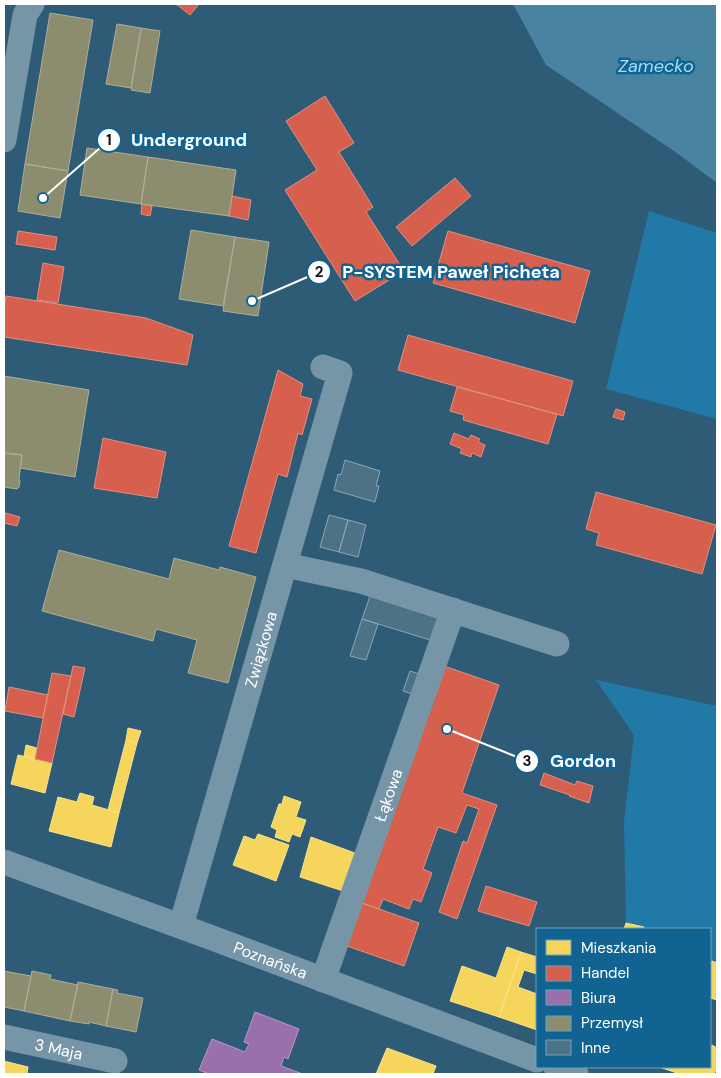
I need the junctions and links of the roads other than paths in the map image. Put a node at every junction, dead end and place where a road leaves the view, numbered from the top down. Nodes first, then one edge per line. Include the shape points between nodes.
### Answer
1 (20, 12) edge
2 (4, 140) edge
3 (331, 370) dead end
4 (285, 565) junction
5 (453, 610) junction
6 (557, 644) dead end
7 (4, 862) edge
8 (181, 926) junction
9 (323, 980) junction
10 (4, 1037) edge
11 (115, 1061) dead end
12 (536, 1061) edge

1 - 2 street
3 - 4 street, Związkowa
4 - 5 street via 361,581
4 - 8 street, Związkowa
5 - 6 street
5 - 9 street, Łąkowa
7 - 8 street, Poznańska
8 - 9 street, Poznańska
9 - 12 street, Poznańska
10 - 11 street, 3 Maja

